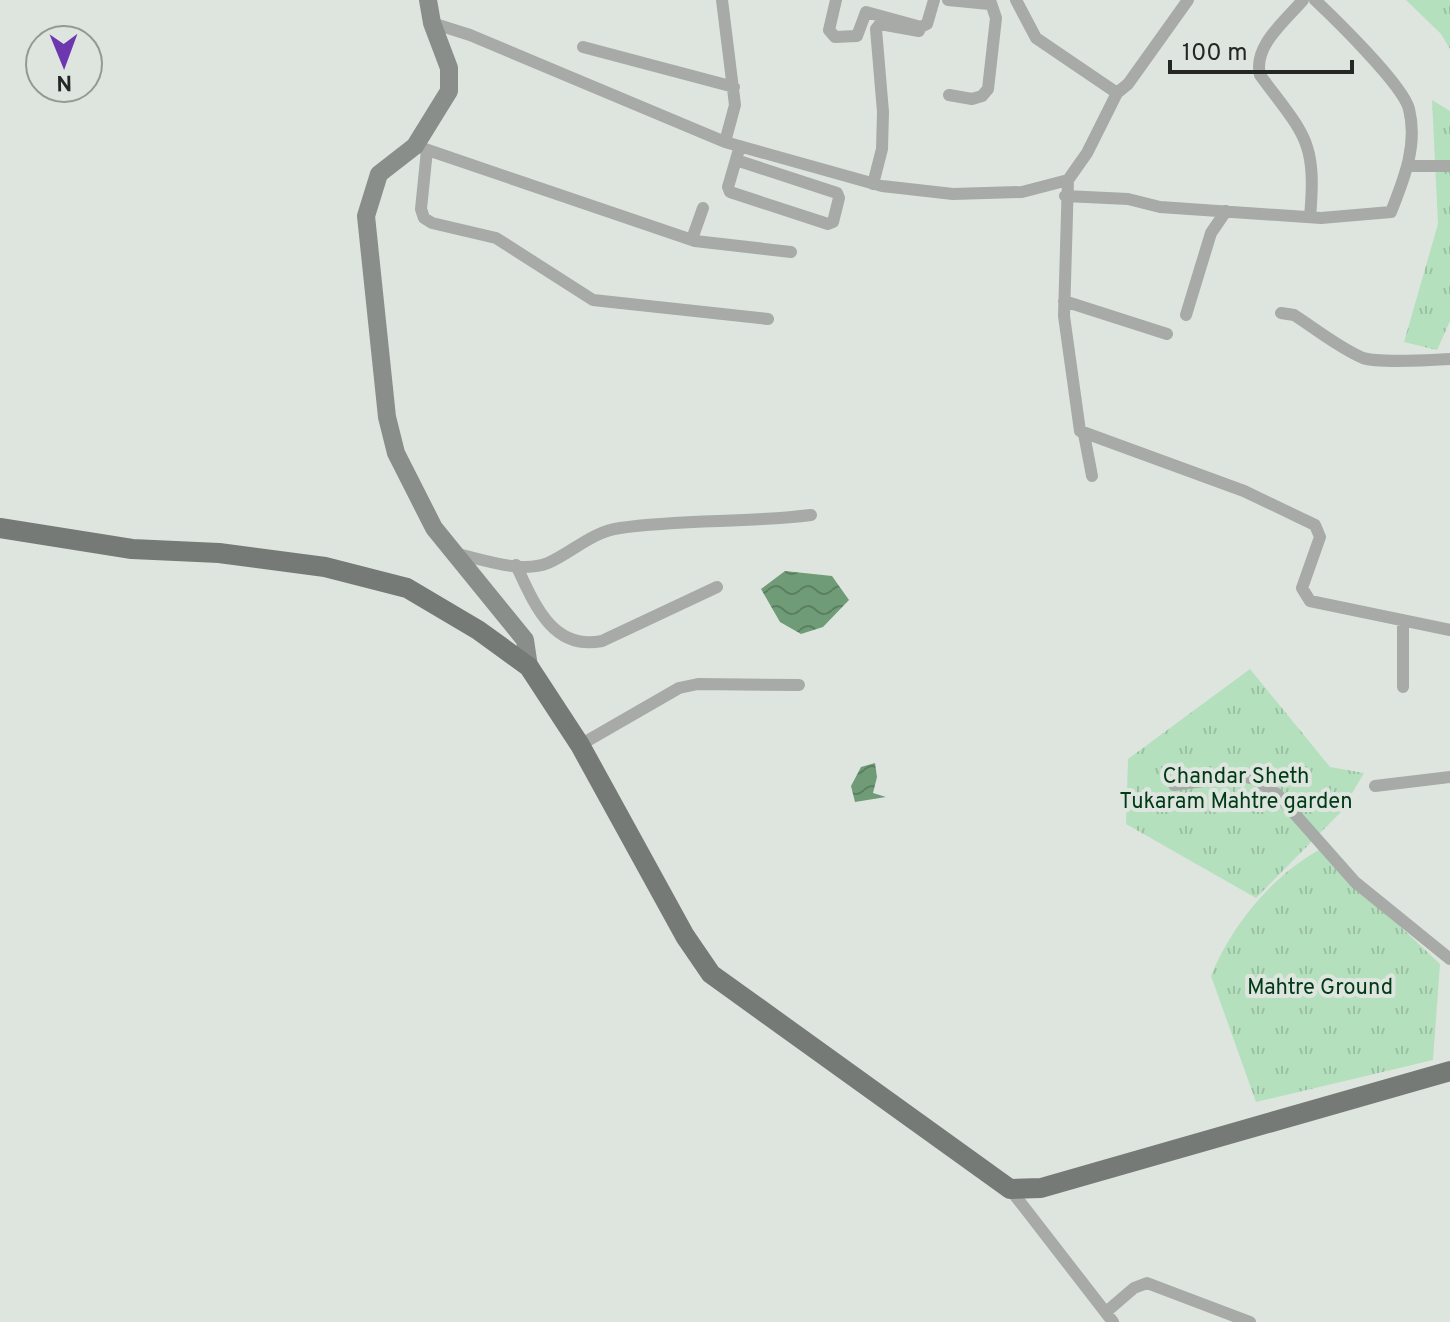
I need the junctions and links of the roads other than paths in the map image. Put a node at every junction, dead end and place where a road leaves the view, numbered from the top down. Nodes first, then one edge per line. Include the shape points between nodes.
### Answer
1 (428, 0) edge
2 (722, 0) edge
3 (836, 0) edge
4 (934, 0) edge
5 (948, 0) edge
6 (1016, 0) edge
7 (1188, 0) edge
8 (1303, 0) edge
9 (1315, 0) edge
10 (990, 2) edge
11 (432, 23) junction
12 (919, 31) dead end
13 (583, 47) dead end
14 (734, 87) junction
15 (1117, 93) junction
16 (949, 95) dead end
17 (725, 142) junction
18 (740, 146) junction
19 (421, 148) junction
20 (736, 160) junction
21 (1410, 166) junction
22 (1450, 166) edge
23 (1068, 180) junction
24 (873, 184) junction
25 (1065, 196) junction
26 (703, 208) dead end
27 (1226, 211) junction
28 (1310, 217) junction
29 (692, 239) junction
30 (791, 252) dead end
31 (1064, 301) junction
32 (1281, 313) dead end
33 (1186, 315) dead end
34 (768, 319) dead end
35 (1167, 334) dead end
36 (1450, 359) edge
37 (1084, 434) junction
38 (1092, 476) dead end
39 (811, 515) dead end
40 (0, 528) edge
41 (456, 554) junction
42 (516, 565) junction
43 (717, 587) dead end
44 (1403, 620) junction
45 (1450, 630) edge
46 (529, 667) junction
47 (799, 685) dead end
48 (1403, 687) dead end
49 (580, 745) junction
50 (1450, 777) edge
51 (1174, 785) dead end
52 (1375, 786) dead end
53 (1450, 959) edge
54 (1450, 1071) edge
55 (1010, 1189) junction
56 (1109, 1317) edge
57 (1250, 1322) edge

1 - 11 street
2 - 14 street
3 - 4 street via 829,30 845,38 857,36 866,12 921,27 927,24
5 - 10 street
6 - 15 street via 1036,38
7 - 15 street
8 - 28 street via 1258,53 1258,65 1310,149
9 - 21 street via 1409,107
10 - 16 street via 996,18 988,89 972,99
11 - 17 street
11 - 19 street via 449,68 449,91
12 - 24 street via 880,24 876,29 883,112 882,149
13 - 14 street
14 - 17 street
15 - 23 street
17 - 18 street
18 - 20 street
18 - 24 street
19 - 29 street
19 - 34 street via 421,209 432,223 496,238 593,300
19 - 41 street via 379,174 366,216 387,417 396,453 434,528
20 - 20 street via 730,192 833,222 837,193
21 - 22 street
21 - 28 street via 1391,212
23 - 24 street via 1022,192 953,194
23 - 25 street
25 - 27 street
25 - 31 street
26 - 29 street
27 - 28 street
27 - 33 street via 1211,233
29 - 30 street
31 - 35 street
31 - 37 street
32 - 36 street via 1294,315 1364,358
37 - 38 street
37 - 44 street via 1244,491 1315,525 1321,532 1304,596
39 - 42 street via 601,531 547,563
40 - 46 main road via 132,549 219,553 325,567 407,588
41 - 42 street
41 - 46 street via 525,640
42 - 43 street via 538,610 569,641 587,644
44 - 45 street
44 - 48 street
46 - 49 main road
47 - 49 street via 679,688
49 - 55 main road via 711,974
50 - 52 street
51 - 53 street via 1254,779 1277,794 1355,882
54 - 55 main road via 1041,1188
55 - 56 street
56 - 57 street via 1134,1288 1147,1283

